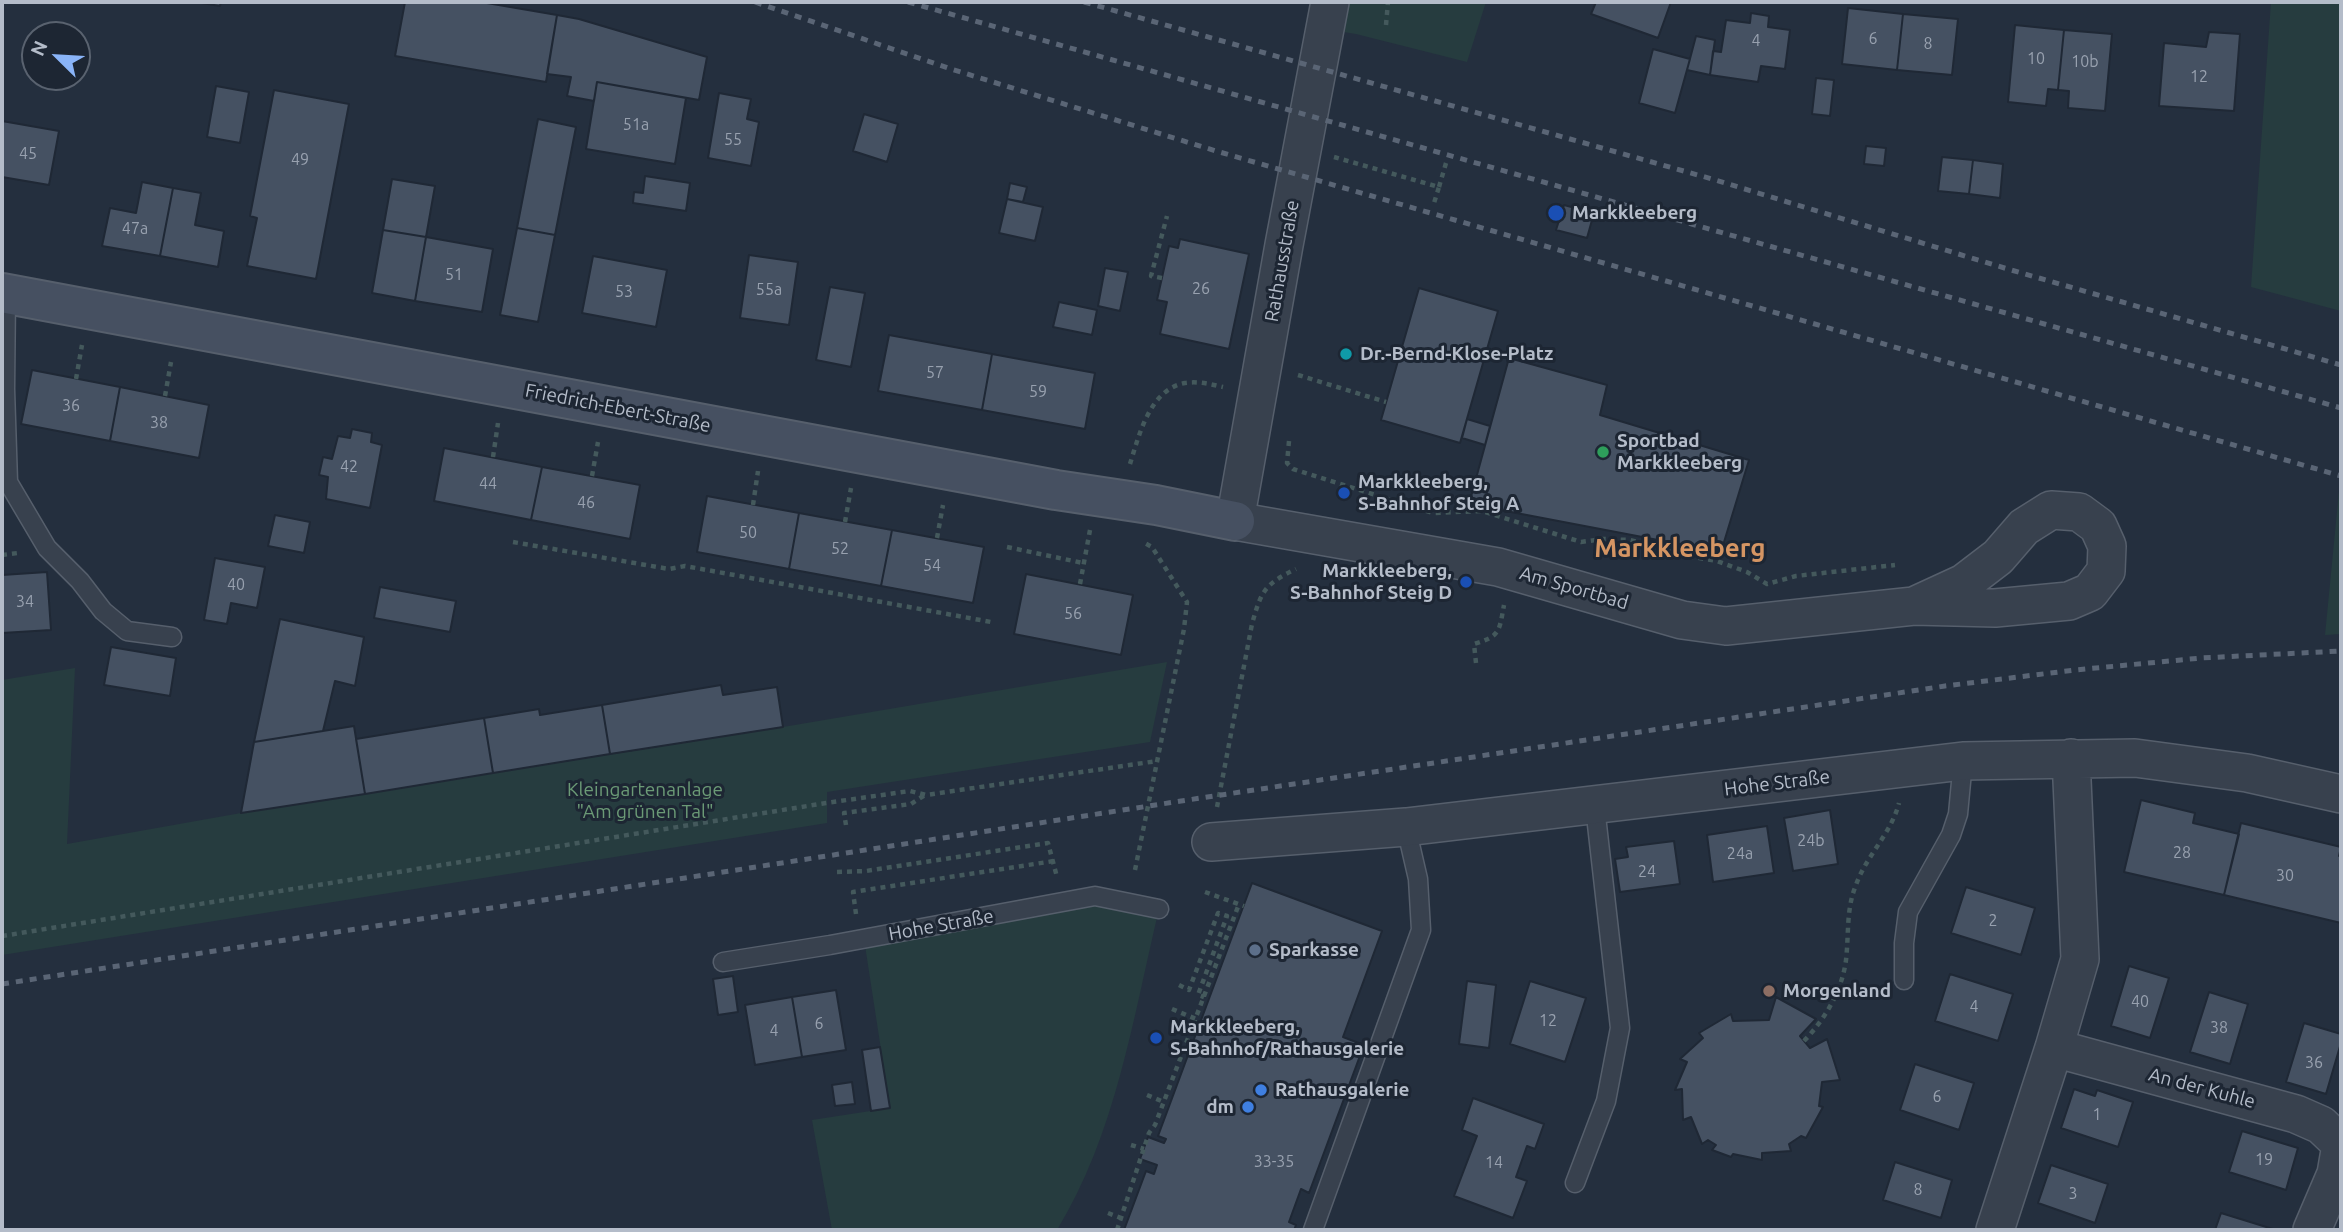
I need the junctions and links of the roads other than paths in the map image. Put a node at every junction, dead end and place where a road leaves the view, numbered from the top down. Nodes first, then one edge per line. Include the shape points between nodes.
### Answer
1 (1330, 2) edge
2 (4, 294) edge
3 (1235, 521) junction
4 (1914, 606) junction
5 (172, 637) dead end
6 (2071, 758) junction
7 (1963, 761) junction
8 (2341, 794) edge
9 (1595, 807) junction
10 (1214, 827) road end
11 (1406, 827) junction
12 (1159, 909) dead end
13 (723, 962) dead end
14 (1904, 980) dead end
15 (2054, 1048) junction
16 (2341, 1145) edge
17 (1575, 1183) dead end
18 (1313, 1230) edge
19 (1996, 1230) edge
20 (2312, 1230) edge

1 - 3 street, Rathausstraße
2 - 3 street, Friedrich-Ebert-Straße
2 - 5 lane via 8,482 47,548 103,611 127,631
3 - 4 street, Am Sportbad via 1498,567 1682,620 1726,625
4 - 4 street, Am Sportbad via 1996,608 2069,601 2090,592 2106,571 2107,547 2098,526 2079,512 2051,510 2024,527 1998,557 1964,583
6 - 7 street, Hohe Straße
6 - 8 street, Hohe Straße via 2135,758 2247,774
6 - 15 street via 2080,959
7 - 9 street, Hohe Straße
7 - 14 lane via 1955,824 1908,912
9 - 11 street, Hohe Straße
9 - 17 lane via 1620,1028 1606,1101
10 - 11 street, Hohe Straße
11 - 18 lane via 1418,879 1421,930
12 - 13 lane, Hohe Straße via 1090,897
15 - 16 street, An der Kuhle via 2296,1114 2321,1125
15 - 19 street
16 - 20 street, An der Kuhle via 2336,1174

